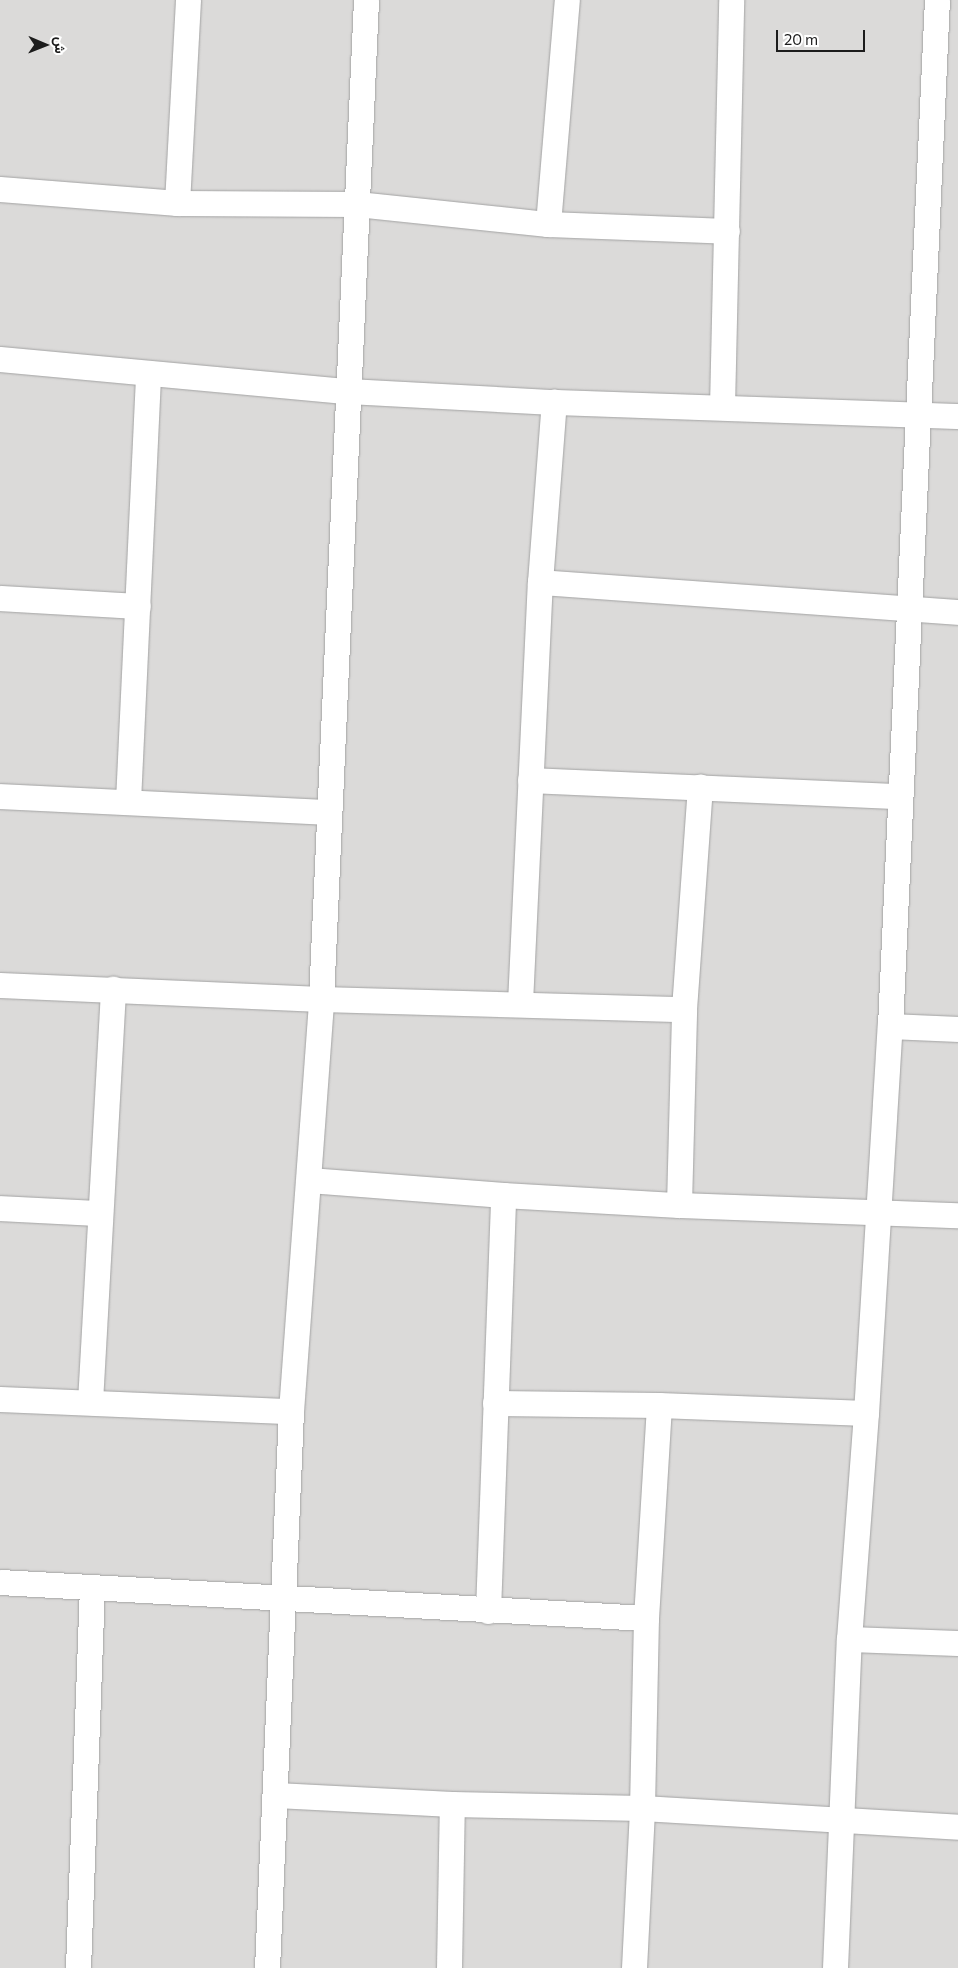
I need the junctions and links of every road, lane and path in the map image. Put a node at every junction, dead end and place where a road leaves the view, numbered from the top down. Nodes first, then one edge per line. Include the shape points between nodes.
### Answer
1 (188, 0) edge
2 (366, 0) edge
3 (567, 0) edge
4 (731, 0) edge
5 (937, 0) edge
6 (0, 190) edge
7 (177, 203) junction
8 (357, 204) junction
9 (548, 224) junction
10 (727, 231) junction
11 (0, 359) edge
12 (148, 373) junction
13 (348, 391) junction
14 (554, 402) junction
15 (722, 407) junction
16 (918, 414) junction
17 (958, 416) edge
18 (540, 582) junction
19 (0, 598) edge
20 (138, 606) junction
21 (908, 608) junction
22 (958, 612) edge
23 (530, 780) junction
24 (700, 787) junction
25 (0, 796) edge
26 (899, 796) junction
27 (128, 800) junction
28 (328, 812) junction
29 (0, 985) edge
30 (113, 989) junction
31 (321, 999) junction
32 (520, 1003) junction
33 (684, 1009) junction
34 (890, 1026) junction
35 (958, 1029) edge
36 (309, 1180) junction
37 (503, 1195) junction
38 (679, 1205) junction
39 (0, 1208) edge
40 (99, 1213) junction
41 (877, 1213) junction
42 (958, 1216) edge
43 (0, 1398) edge
44 (90, 1402) junction
45 (495, 1403) junction
46 (659, 1404) junction
47 (291, 1411) junction
48 (866, 1413) junction
49 (0, 1582) edge
50 (92, 1587) junction
51 (282, 1596) junction
52 (488, 1611) junction
53 (646, 1618) junction
54 (849, 1639) junction
55 (958, 1643) edge
56 (276, 1795) junction
57 (452, 1804) junction
58 (642, 1808) junction
59 (840, 1819) junction
60 (958, 1827) edge
61 (78, 1968) edge
62 (267, 1968) edge
63 (449, 1968) edge
64 (634, 1968) edge
65 (835, 1968) edge

1 - 7 street
2 - 8 street
3 - 9 street
4 - 10 street
5 - 16 street
6 - 7 street
7 - 8 street
8 - 9 street
8 - 13 street
9 - 10 street
10 - 15 street
11 - 12 street
12 - 13 street
12 - 20 street
13 - 14 street
13 - 28 street
14 - 15 street
14 - 18 street
15 - 16 street
16 - 17 street
16 - 21 street
18 - 21 street
18 - 23 street
19 - 20 street
20 - 27 street
21 - 22 street
21 - 26 street
23 - 24 street
23 - 32 street
24 - 26 street
24 - 33 street
25 - 27 street
26 - 34 street
27 - 28 street
28 - 31 street
29 - 30 street
30 - 31 street
30 - 40 street
31 - 32 street
31 - 36 street
32 - 33 street
33 - 38 street
34 - 35 street
34 - 41 street
36 - 37 street
36 - 47 street
37 - 38 street
37 - 45 street
38 - 41 street
39 - 40 street
40 - 44 street
41 - 42 street
41 - 48 street
43 - 44 street
44 - 47 street
45 - 46 street
45 - 52 street
46 - 48 street
46 - 53 street
47 - 51 street
48 - 54 street
49 - 50 street
50 - 51 street
50 - 61 street
51 - 52 street
51 - 56 street
52 - 53 street
53 - 58 street
54 - 55 street
54 - 59 street
56 - 57 street
56 - 62 street
57 - 58 street
57 - 63 street
58 - 59 street
58 - 64 street
59 - 60 street
59 - 65 street

